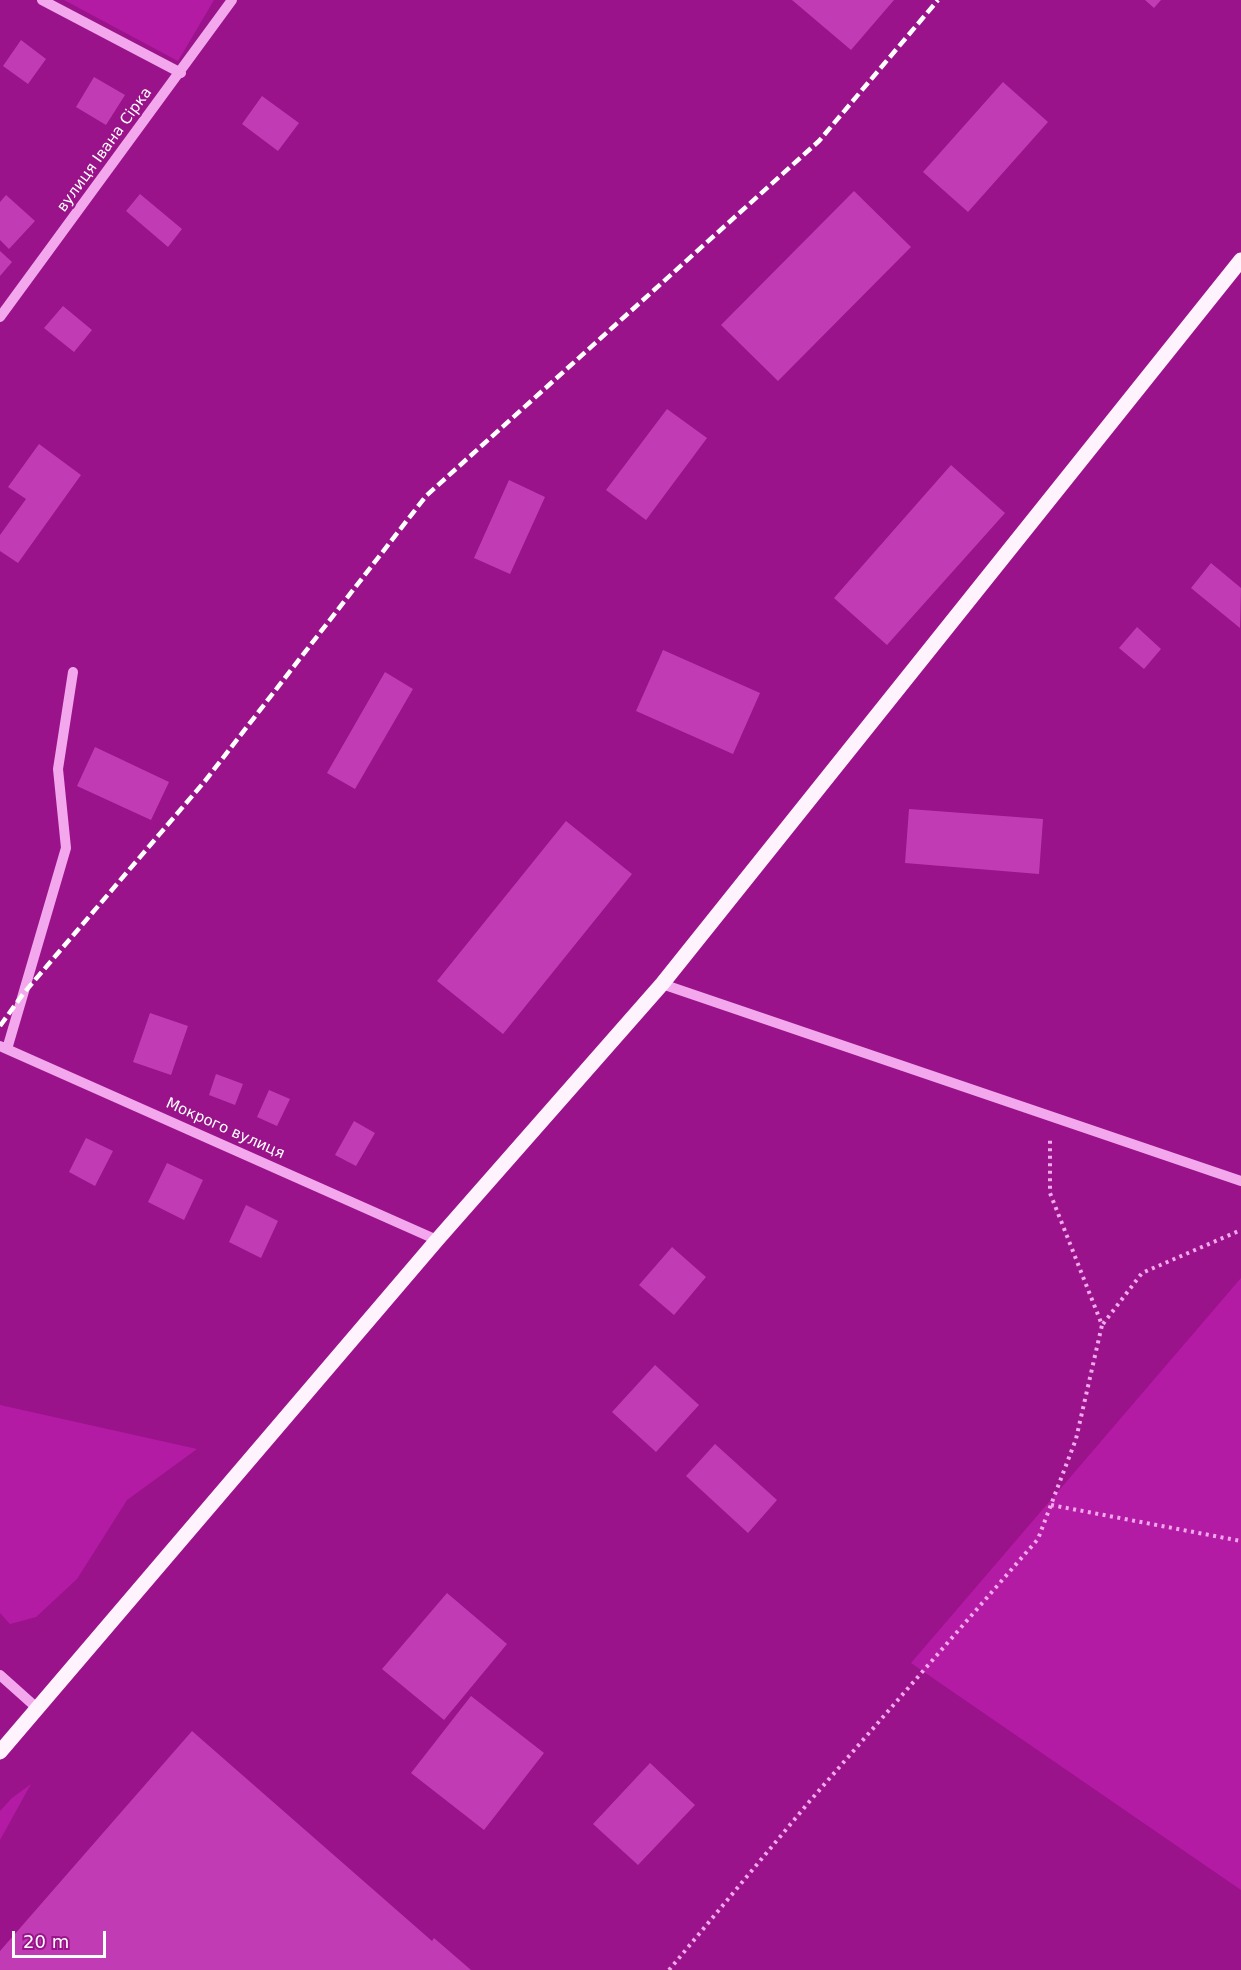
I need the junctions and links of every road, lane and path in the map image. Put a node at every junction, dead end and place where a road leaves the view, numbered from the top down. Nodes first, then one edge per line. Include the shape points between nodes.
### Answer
1 (42, 0) edge
2 (232, 0) edge
3 (181, 72) junction
4 (1241, 260) edge
5 (0, 317) edge
6 (74, 672) dead end
7 (662, 984) junction
8 (3, 1048) edge
9 (1050, 1114) junction
10 (1241, 1180) edge
11 (1241, 1230) edge
12 (437, 1240) junction
13 (1102, 1325) junction
14 (1051, 1505) junction
15 (1241, 1540) edge
16 (0, 1675) edge
17 (38, 1709) junction
18 (0, 1752) edge
19 (669, 1970) edge

1 - 3 street
2 - 3 street, вулиця Івана Сірка
3 - 5 street, вулиця Івана Сірка
4 - 7 main road
6 - 8 street via 58,769 66,848
7 - 9 street
7 - 12 main road
8 - 12 street, Мокрого вулиця
9 - 10 street
9 - 13 path via 1050,1193
11 - 13 path via 1142,1273
12 - 17 main road
13 - 14 path via 1076,1439
14 - 15 path
14 - 19 path via 1038,1539
16 - 17 street
17 - 18 main road

